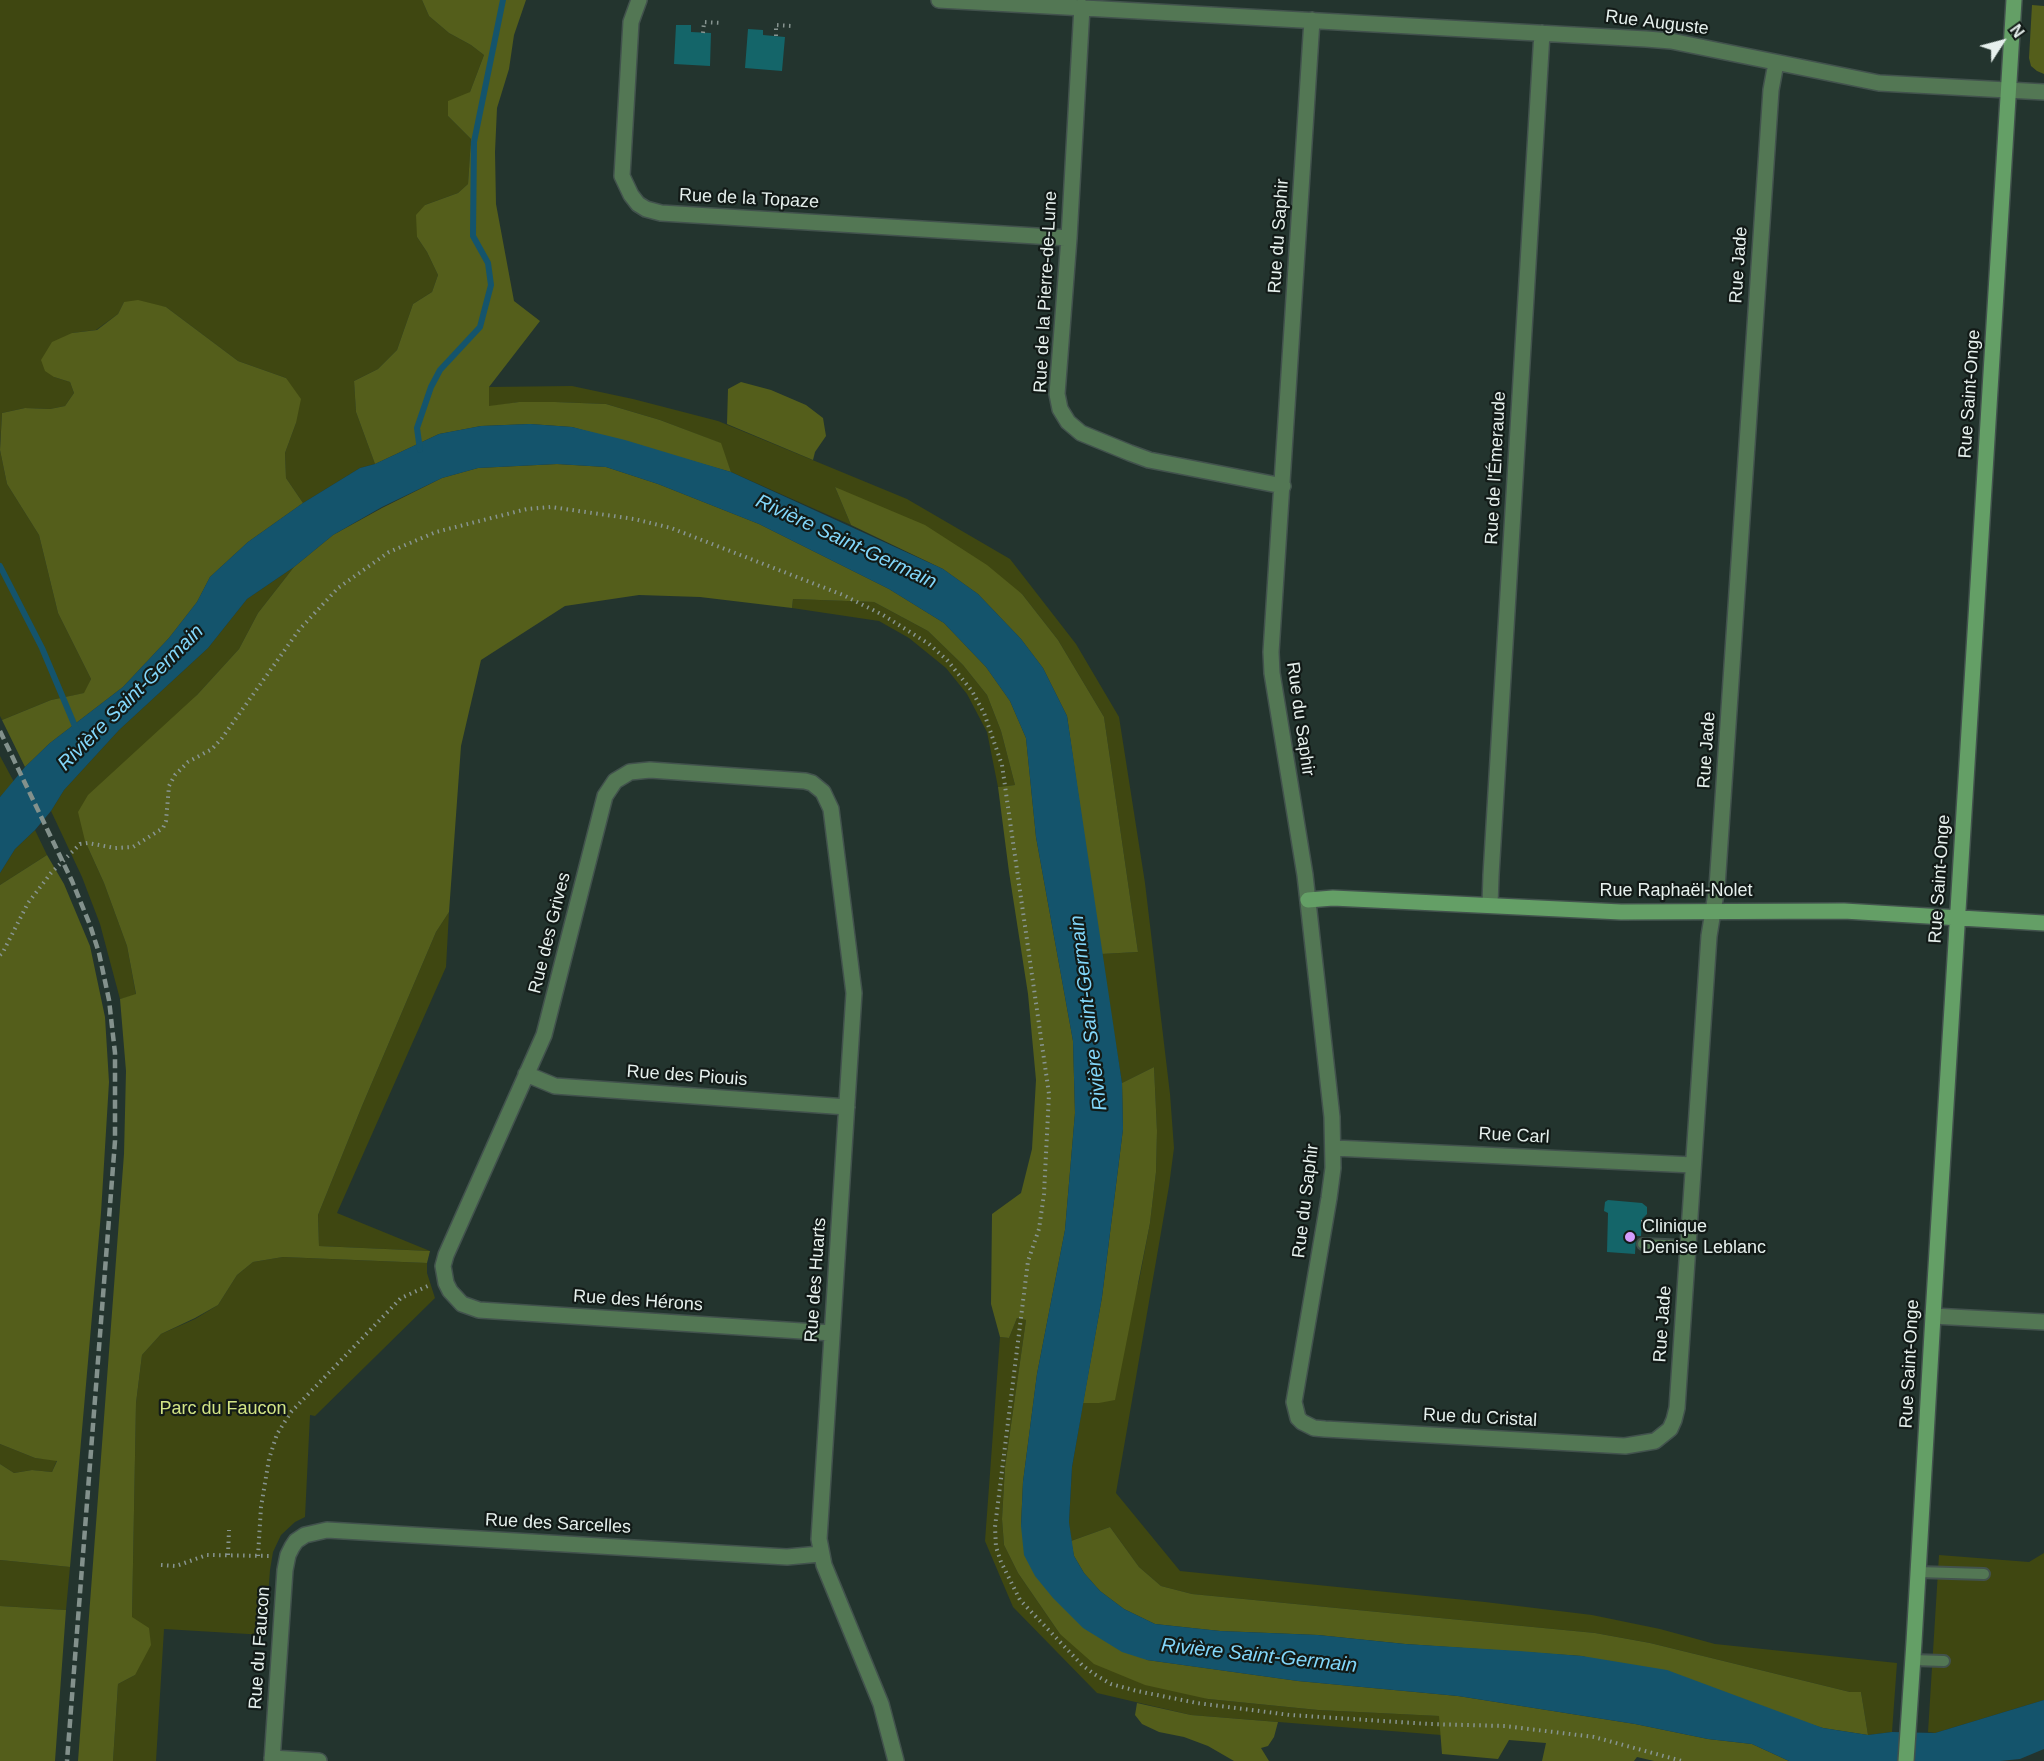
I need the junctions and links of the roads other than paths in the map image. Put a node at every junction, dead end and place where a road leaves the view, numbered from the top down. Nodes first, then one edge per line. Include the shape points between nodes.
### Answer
1 (639, 0) edge
2 (939, 0) edge
3 (2014, 0) edge
4 (1082, 7) junction
5 (1312, 20) junction
6 (1542, 33) junction
7 (1776, 63) junction
8 (2009, 89) junction
9 (2044, 92) edge
10 (1069, 238) junction
11 (1283, 486) junction
12 (823, 792) joint
13 (1308, 900) junction
14 (1490, 905) junction
15 (1713, 911) junction
16 (1958, 918) junction
17 (2044, 923) edge
18 (526, 1074) junction
19 (847, 1107) junction
20 (1334, 1148) junction
21 (1693, 1165) junction
22 (1643, 1244) dead end
23 (1687, 1246) junction
24 (447, 1285) joint
25 (1933, 1316) junction
26 (2044, 1322) edge
27 (832, 1333) junction
28 (1298, 1418) joint
29 (1662, 1436) joint
30 (296, 1540) joint
31 (820, 1554) junction
32 (1918, 1572) junction
33 (1984, 1574) dead end
34 (1913, 1660) junction
35 (1944, 1661) dead end
36 (272, 1759) edge
37 (320, 1761) edge
38 (896, 1761) edge
39 (1906, 1761) edge

1 - 10 street, Rue de la Topaze via 631,22 622,176 631,195 646,209
2 - 4 street, Rue Auguste
3 - 8 street, Rue Saint-Onge
4 - 5 street, Rue Auguste
4 - 10 street, Rue de la Pierre-de-Lune
5 - 6 street, Rue Auguste
5 - 11 street, Rue du Saphir
6 - 7 street, Rue Auguste via 1671,41
6 - 14 street, Rue de l'Émeraude
7 - 8 street, Rue Auguste via 1879,82
7 - 15 street, Rue Jade
8 - 9 street, Rue Auguste
8 - 16 street, Rue Saint-Onge
10 - 11 street, Rue de la Pierre-de-Lune via 1058,394 1060,409 1068,422 1081,433 1149,460
11 - 13 street, Rue du Saphir via 1272,673
12 - 18 street, Rue des Grives via 812,783 795,780 650,770 630,772 615,781 605,796 544,1035
12 - 19 street, Rue des Huarts via 833,820 853,981
13 - 14 street, Rue Raphaël-Nolet
13 - 20 street, Rue du Saphir
14 - 15 street, Rue Raphaël-Nolet via 1621,912
15 - 16 street, Rue Raphaël-Nolet via 1844,911
15 - 21 street, Rue Jade
16 - 17 street, Rue Raphaël-Nolet
16 - 25 street, Rue Saint-Onge
18 - 19 street, Rue des Piouis via 555,1086
18 - 24 street, Rue des Grives via 446,1255 443,1266
19 - 27 street, Rue des Huarts
20 - 21 street, Rue Carl
20 - 28 street, Rue du Saphir via 1295,1394
21 - 23 street, Rue Jade
22 - 23 lane
23 - 29 street, Rue Jade via 1677,1408 1670,1429
24 - 27 street, Rue des Hérons via 462,1305 479,1310
25 - 26 street
25 - 32 street, Rue Saint-Onge
27 - 31 street, Rue des Huarts
28 - 29 street, Rue du Cristal via 1307,1426 1325,1429 1624,1446
30 - 31 street, Rue des Sarcelles via 327,1530 788,1557
30 - 36 street, Rue du Faucon via 285,1570
31 - 38 street, Rue des Huarts via 881,1704
32 - 33 lane
32 - 34 street, Rue Saint-Onge
34 - 35 lane
34 - 39 street, Rue Saint-Onge
36 - 37 street

